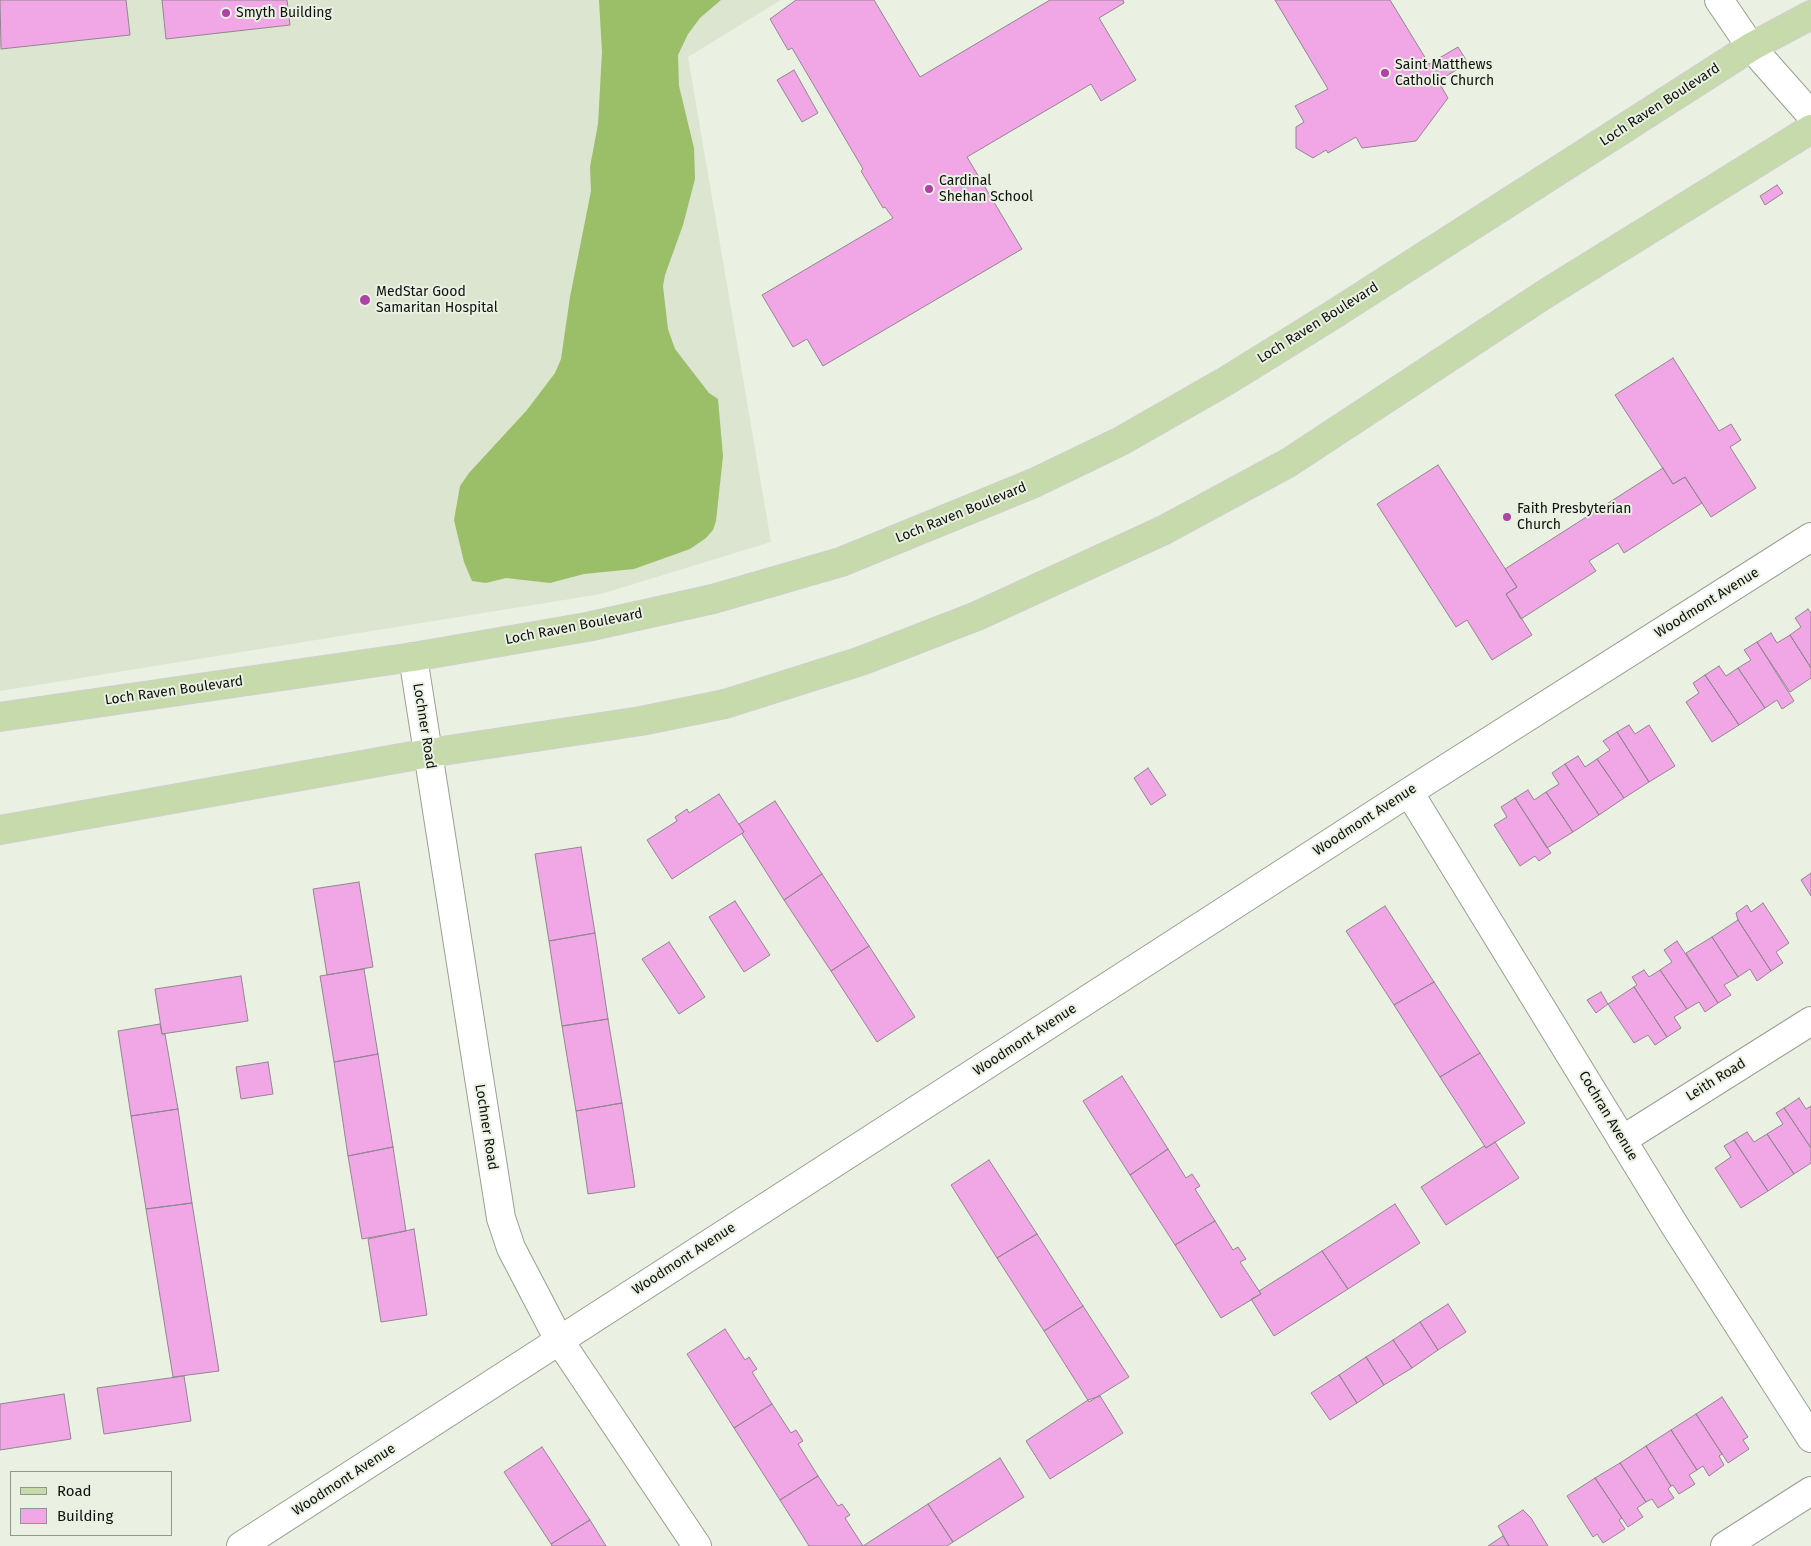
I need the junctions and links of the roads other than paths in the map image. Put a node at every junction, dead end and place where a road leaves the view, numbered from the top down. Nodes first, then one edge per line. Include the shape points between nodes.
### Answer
1 (1719, 0) edge
2 (1811, 15) edge
3 (1751, 47) junction
4 (1811, 115) edge
5 (1811, 129) edge
6 (1811, 537) edge
7 (413, 657) junction
8 (0, 717) edge
9 (429, 753) junction
10 (1409, 792) junction
11 (0, 830) edge
12 (1811, 1020) edge
13 (1622, 1140) junction
14 (559, 1340) junction
15 (1811, 1438) edge
16 (1811, 1491) edge
17 (241, 1546) edge
18 (697, 1546) edge
19 (1725, 1546) edge

1 - 3 street
2 - 3 main road, Loch Raven Boulevard
3 - 4 street
3 - 7 main road, Loch Raven Boulevard via 1226,381 1121,441 1034,483 841,562 713,599 587,626
5 - 9 main road via 1546,294 1288,463 1164,530 1068,576 861,661 725,704 641,721
6 - 10 street, Woodmont Avenue
7 - 8 main road, Loch Raven Boulevard
7 - 9 street, Lochner Road
9 - 11 main road
9 - 14 street, Lochner Road via 501,1218 511,1248
10 - 13 street, Cochran Avenue
10 - 14 street, Woodmont Avenue
12 - 13 street, Leith Road
13 - 15 street, Cochran Avenue
14 - 17 street, Woodmont Avenue
14 - 18 street, Lochner Road
16 - 19 street

